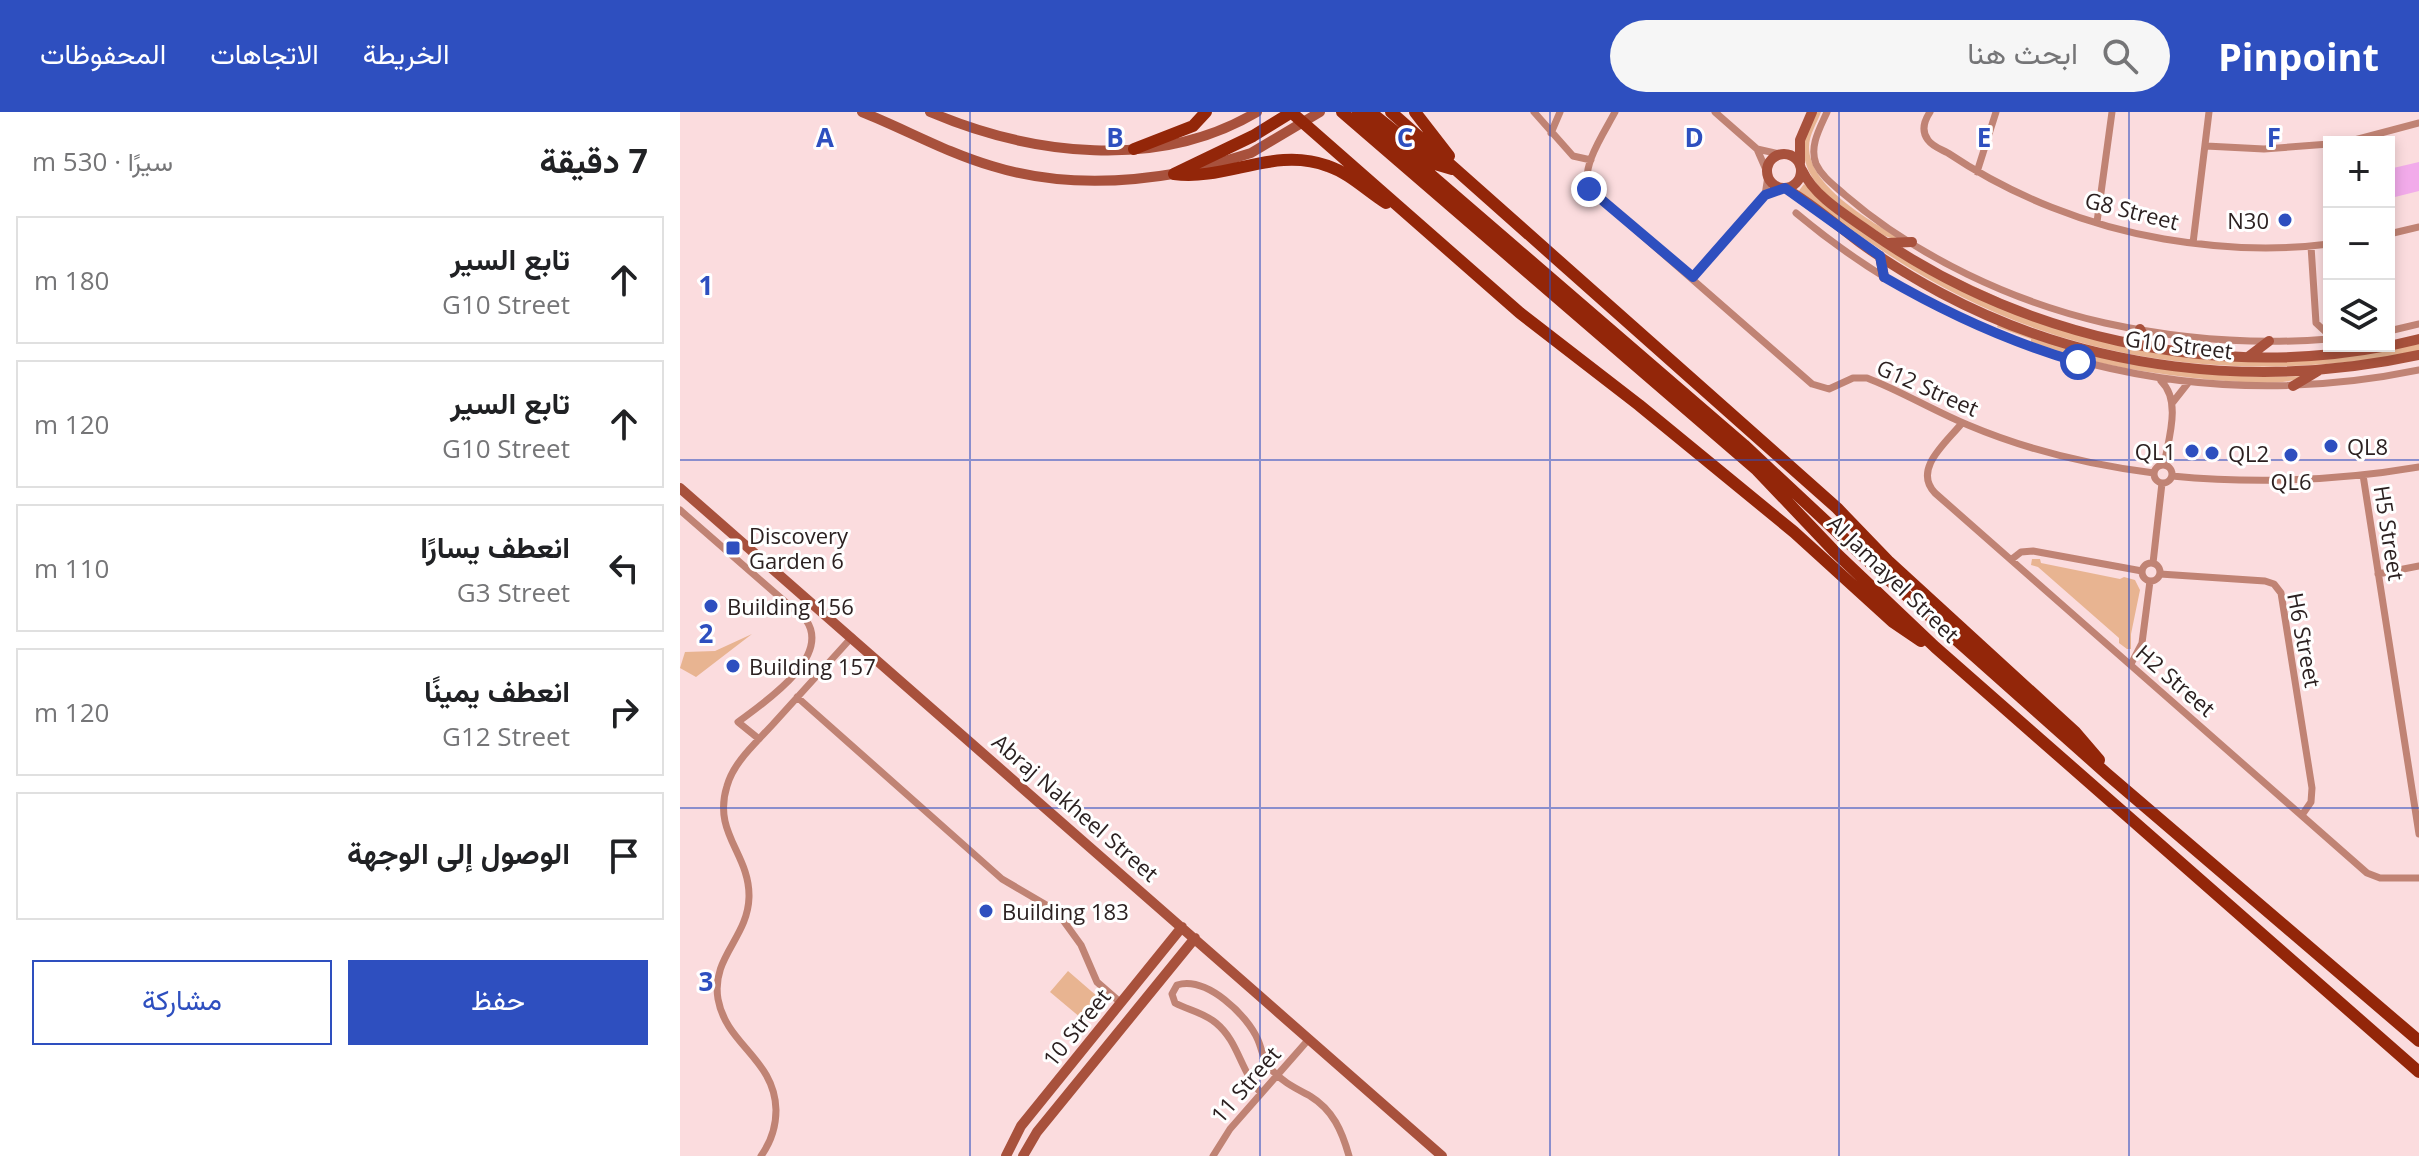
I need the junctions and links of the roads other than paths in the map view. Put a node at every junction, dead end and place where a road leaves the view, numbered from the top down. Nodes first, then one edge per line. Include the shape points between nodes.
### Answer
1 (862, 112) edge
2 (930, 112) edge
3 (1206, 112) edge
4 (1257, 112) edge
5 (1292, 112) edge
6 (1320, 112) edge
7 (1342, 112) edge
8 (1358, 112) edge
9 (1370, 112) edge
10 (1391, 112) edge
11 (1415, 112) edge
12 (1534, 112) edge
13 (1560, 112) edge
14 (1615, 112) edge
15 (1715, 112) edge
16 (1812, 112) edge
17 (1827, 112) edge
18 (1930, 112) edge
19 (1996, 112) edge
20 (2112, 112) edge
21 (2209, 112) edge
22 (1306, 117) edge
23 (2419, 123) edge
24 (1551, 133) junction
25 (2370, 136) edge
26 (1800, 140) junction
27 (2323, 145) edge
28 (2206, 146) junction
29 (1134, 149) junction
30 (1757, 149) junction
31 (1781, 154) junction
32 (1591, 160) junction
33 (1801, 167) junction
34 (1455, 170) junction
35 (1977, 172) junction
36 (1174, 174) junction
37 (1767, 174) junction
38 (1784, 188) junction
39 (1765, 195) junction
40 (1400, 207) junction
41 (1796, 213) dead end
42 (2097, 222) junction
43 (2419, 227) edge
44 (2395, 233) edge
45 (1912, 242) junction
46 (1887, 243) junction
47 (2193, 243) junction
48 (2323, 245) edge
49 (2311, 246) junction
50 (1880, 256) junction
51 (1693, 277) junction
52 (1884, 277) junction
53 (2316, 323) junction
54 (2419, 324) edge
55 (2140, 329) junction
56 (2395, 330) edge
57 (2323, 331) edge
58 (2323, 338) edge
59 (2419, 339) edge
60 (2269, 341) junction
61 (2300, 341) junction
62 (2395, 344) edge
63 (2149, 347) junction
64 (2342, 352) edge
65 (2419, 355) edge
66 (2248, 357) junction
67 (2320, 370) junction
68 (2419, 370) edge
69 (2160, 379) junction
70 (2188, 383) junction
71 (2293, 386) junction
72 (2173, 404) junction
73 (1693, 407) junction
74 (1962, 423) junction
75 (2164, 465) junction
76 (2419, 467) edge
77 (2154, 473) junction
78 (2363, 475) junction
79 (2172, 476) junction
80 (2162, 483) junction
81 (681, 488) edge
82 (680, 510) edge
83 (2012, 559) junction
84 (2153, 563) junction
85 (2419, 566) edge
86 (2142, 571) junction
87 (2160, 574) junction
88 (2378, 574) junction
89 (2150, 581) junction
90 (852, 637) junction
91 (1935, 647) junction
92 (2131, 664) junction
93 (797, 697) junction
94 (759, 739) junction
95 (2107, 774) junction
96 (2302, 815) junction
97 (2419, 834) edge
98 (2419, 878) edge
99 (1182, 927) junction
100 (1195, 938) junction
101 (1124, 999) junction
102 (1131, 1014) junction
103 (1309, 1039) junction
104 (2419, 1041) edge
105 (2419, 1072) edge
106 (1277, 1075) junction
107 (1261, 1093) junction
108 (761, 1156) edge
109 (1006, 1156) edge
110 (1023, 1156) edge
111 (1213, 1156) edge
112 (1349, 1156) edge
113 (1442, 1156) edge

1 - 36 street via 956,153 1029,176 1093,181
2 - 29 street via 996,137 1038,146
3 - 29 main road via 1193,126
4 - 29 street via 1184,141
5 - 22 main road
5 - 36 main road
6 - 22 street
7 - 73 main road, Al Jamayel Street
8 - 73 main road, Al Jamayel Street
9 - 34 main road via 1435,164
10 - 34 main road
11 - 34 main road
12 - 24 street
13 - 24 street
14 - 32 street
15 - 30 street
16 - 26 street
17 - 45 street, G10 Street via 1814,144 1820,171
18 - 35 street, G8 Street via 1923,126 1932,145
19 - 35 street
20 - 42 street
21 - 28 street
22 - 36 street via 1251,153
22 - 40 main road
23 - 25 street
24 - 32 street via 1577,158
26 - 31 street
26 - 33 street
27 - 28 street
28 - 47 street
30 - 31 street
30 - 37 street
31 - 33 street via 1793,156
31 - 37 street via 1770,161
32 - 51 street, G12 Street via 1591,183 1609,206
33 - 38 street via 1799,180
33 - 46 street, G10 Street via 1821,195
34 - 95 main road via 1837,508 2075,732
35 - 42 street, G8 Street
36 - 40 main road via 1203,175 1302,158 1338,170
37 - 38 street
37 - 39 street
38 - 39 street
38 - 50 street, G10 Street
39 - 51 street
40 - 91 main road via 1520,313 1794,532 1893,622
41 - 52 street, G10 Street
42 - 47 street, G8 Street
43 - 44 street
45 - 46 street
45 - 55 street, G10 Street via 2029,300
46 - 63 street, G10 Street via 1998,303 2072,329
47 - 49 street, G8 Street
48 - 49 street, G8 Street
49 - 53 street
50 - 52 street
50 - 67 street, G10 Street via 1971,308 2083,349 2190,368
51 - 74 street, G12 Street via 1817,387 1829,389 1867,378
52 - 69 street, G10 Street via 2020,344
53 - 57 street
53 - 61 street
54 - 56 street
55 - 60 street, G10 Street
55 - 63 street
58 - 61 street, G10 Street
59 - 62 street, G10 Street
60 - 61 street, G10 Street
60 - 66 street
63 - 66 street, G10 Street
64 - 66 street, G10 Street
65 - 67 street, G10 Street
67 - 71 street
68 - 71 street, G10 Street
69 - 70 street, G10 Street
69 - 72 street
70 - 71 street, G10 Street
70 - 72 street
72 - 75 street
73 - 91 main road, Al Jamayel Street
73 - 95 main road, Al Jamayel Street
74 - 77 street, G12 Street via 2043,451
74 - 83 street, H2 Street via 1930,462 1926,475 1935,493
75 - 77 street
75 - 79 street
76 - 78 street
77 - 80 street
78 - 79 street via 2280,481
78 - 88 street, H5 Street
79 - 80 street
80 - 84 street
81 - 90 street, Abraj Nakheel Street
82 - 94 street via 806,620 813,633 812,647 798,668 738,722
83 - 86 street via 2033,551
83 - 92 street, H2 Street
84 - 86 street
84 - 87 street
85 - 88 street
86 - 89 street
87 - 89 street
87 - 96 street, H6 Street via 2265,581 2281,593 2312,788
88 - 97 street, H5 Street
89 - 92 street via 2142,643
90 - 93 street
90 - 99 street, Abraj Nakheel Street
91 - 105 main road, Al Jamayel Street
92 - 96 street, H2 Street
93 - 94 street
93 - 101 street via 1002,879 1060,916 1081,945 1097,982
94 - 108 street via 732,772 724,800 725,827 744,867 749,895 745,923 721,961 717,984 729,1028 764,1068 773,1091 775,1124
95 - 104 main road, Al Jamayel Street
96 - 98 street, H2 Street via 2371,875
99 - 100 street, Abraj Nakheel Street
99 - 101 street, 10 Street
100 - 102 street, 10 Street
100 - 103 street, Abraj Nakheel Street
101 - 102 street via 1134,993 1138,997
101 - 109 street, 10 Street via 1021,1126
102 - 110 street, 10 Street
103 - 106 street, 11 Street
103 - 113 street, Abraj Nakheel Street
106 - 107 street, 11 Street
106 - 107 street via 1237,1010 1205,989 1181,983 1174,989 1175,1003 1204,1015 1225,1032
106 - 112 street via 1328,1110
107 - 111 street, 11 Street

